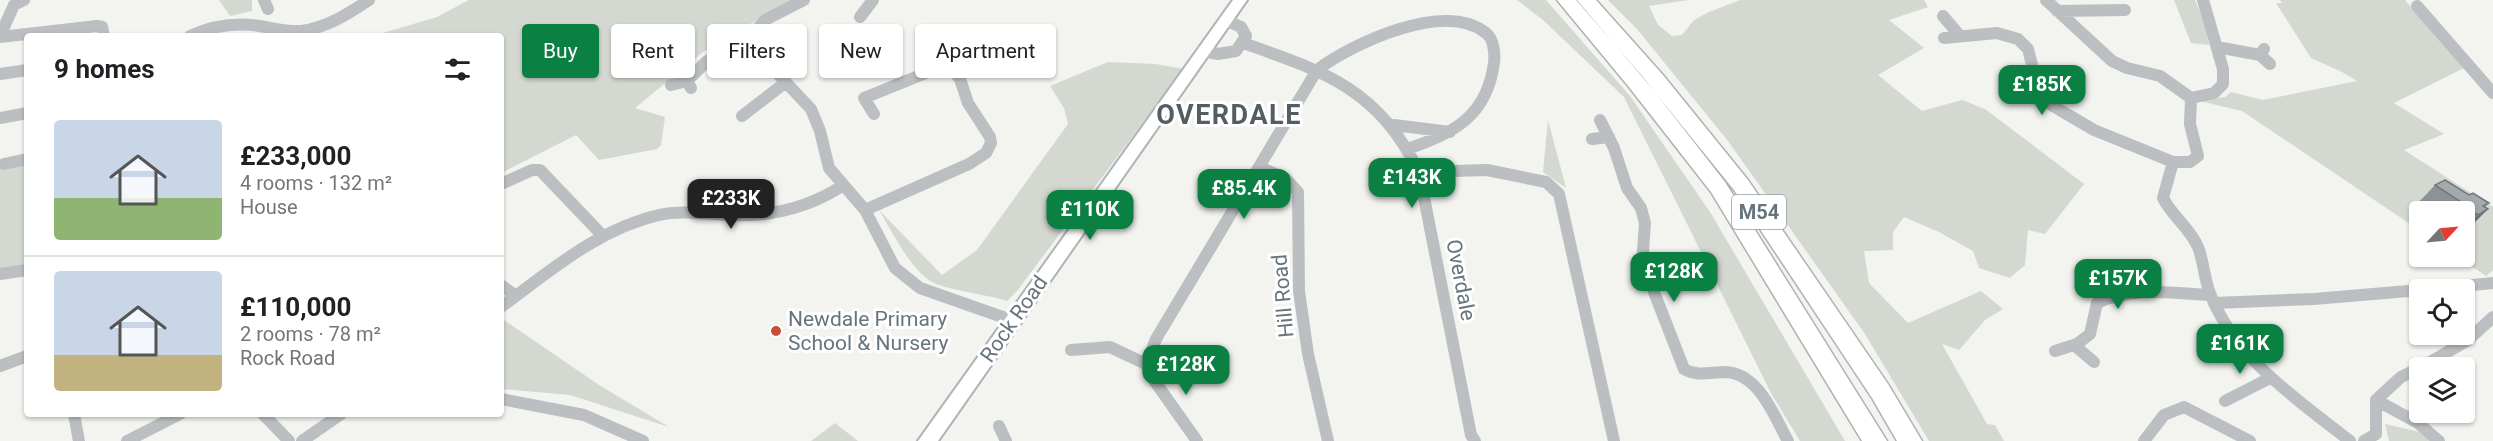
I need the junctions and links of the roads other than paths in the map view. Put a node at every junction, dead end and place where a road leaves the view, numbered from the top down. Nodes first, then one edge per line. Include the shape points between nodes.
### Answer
1 (33, 0) edge
2 (369, 0) edge
3 (804, 0) edge
4 (873, 0) edge
5 (1240, 0) edge
6 (1566, 0) edge
7 (1586, 0) edge
8 (2046, 0) edge
9 (2202, 0) edge
10 (20, 2) edge
11 (2417, 6) dead end
12 (0, 8) edge
13 (2125, 10) dead end
14 (2056, 11) junction
15 (1943, 16) dead end
16 (860, 17) dead end
17 (1225, 21) junction
18 (758, 24) edge
19 (44, 33) edge
20 (54, 33) edge
21 (103, 33) edge
22 (197, 33) edge
23 (0, 36) edge
24 (1960, 36) junction
25 (1944, 38) dead end
26 (1243, 43) junction
27 (2217, 47) junction
28 (1203, 51) junction
29 (707, 62) edge
30 (2270, 64) dead end
31 (24, 70) edge
32 (1317, 70) junction
33 (0, 74) edge
34 (915, 77) edge
35 (782, 78) edge
36 (959, 78) edge
37 (786, 82) junction
38 (671, 85) dead end
39 (2493, 93) edge
40 (2191, 98) junction
41 (24, 114) edge
42 (873, 114) dead end
43 (742, 116) dead end
44 (0, 118) edge
45 (1600, 120) dead end
46 (1394, 125) junction
47 (1451, 132) junction
48 (1608, 137) junction
49 (1592, 139) dead end
50 (1410, 148) junction
51 (24, 160) edge
52 (2173, 162) junction
53 (4, 164) dead end
54 (1260, 167) junction
55 (1419, 172) junction
56 (504, 182) edge
57 (842, 186) junction
58 (865, 210) junction
59 (602, 235) junction
60 (24, 270) edge
61 (0, 274) edge
62 (2090, 279) dead end
63 (2493, 283) edge
64 (2475, 285) edge
65 (504, 287) edge
66 (2409, 291) edge
67 (516, 296) junction
68 (2107, 297) junction
69 (2212, 299) junction
70 (504, 304) edge
71 (2493, 318) edge
72 (1014, 321) junction
73 (2073, 345) junction
74 (1071, 350) dead end
75 (2055, 351) dead end
76 (24, 357) edge
77 (2442, 357) edge
78 (2094, 362) dead end
79 (1146, 364) junction
80 (0, 366) edge
81 (2409, 373) edge
82 (2270, 378) junction
83 (504, 400) edge
84 (2376, 400) junction
85 (2225, 401) dead end
86 (75, 417) edge
87 (174, 417) edge
88 (266, 417) edge
89 (338, 417) edge
90 (999, 426) dead end
91 (312, 439) edge
92 (79, 441) edge
93 (127, 441) edge
94 (289, 441) edge
95 (643, 441) edge
96 (927, 441) edge
97 (1006, 441) edge
98 (1197, 441) edge
99 (1328, 441) edge
100 (1475, 441) edge
101 (1614, 441) edge
102 (1788, 441) edge
103 (1875, 441) edge
104 (1910, 441) edge
105 (2144, 441) edge
106 (2250, 441) edge
107 (2350, 441) edge
108 (2364, 441) edge
109 (2439, 441) edge

1 - 10 street
2 - 22 street via 340,20 306,30 236,23
3 - 18 street
4 - 16 street
5 - 17 street, Rock Road
6 - 103 highway, M54 via 1718,187
7 - 104 highway, M54 via 1741,185
8 - 14 street
9 - 27 street
10 - 12 street
10 - 23 street
11 - 39 street
13 - 14 street
14 - 40 street via 2112,61 2160,76
15 - 24 street
17 - 26 street via 1241,27 1246,36
17 - 28 street, Rock Road
19 - 23 street
20 - 21 street via 97,26 102,27
24 - 25 street
24 - 52 street via 1996,33 2018,39 2028,49 2038,88 2048,103 2094,130
26 - 28 street via 1236,51
26 - 32 street, Overdale
27 - 30 street via 2263,51
27 - 40 street via 2223,69 2222,87
28 - 72 street, Rock Road
29 - 38 street via 691,75 689,84
31 - 33 street
32 - 46 street, Overdale via 1361,94
32 - 47 street via 1333,56 1376,32 1420,16 1449,14 1474,23 1487,33 1495,59 1487,96 1467,122
32 - 54 street
34 - 42 street via 864,98
35 - 37 street
36 - 58 street via 970,109 990,136 990,147 969,164
37 - 43 street via 759,109
37 - 57 street via 811,109 829,168
40 - 52 street via 2189,119 2198,156 2190,162
41 - 44 street
45 - 48 street
46 - 47 street
46 - 50 street, Overdale
47 - 50 street
48 - 49 street
48 - 102 street via 1627,188 1641,208 1645,223 1643,251 1654,292 1684,369 1690,373 1728,372 1745,377
50 - 55 street, Overdale
51 - 53 street
52 - 69 street via 2163,198 2198,247
54 - 79 street via 1156,339
54 - 99 street, Hill Road via 1278,174 1298,192 1299,291 1308,354
55 - 100 street, Overdale
55 - 101 street via 1487,170 1546,182 1559,194
56 - 59 street via 522,173 540,170
57 - 58 street
57 - 59 street via 809,201 761,214 665,214
58 - 72 street via 895,268 920,288
59 - 67 street
60 - 61 street
62 - 68 street
63 - 64 street
65 - 67 street
66 - 69 street via 2314,299
67 - 70 street
68 - 69 street via 2122,293
68 - 73 street via 2097,303 2093,331
69 - 82 street via 2242,346
71 - 77 street
72 - 96 street, Rock Road
73 - 75 street
73 - 78 street
74 - 79 street via 1111,346
76 - 80 street
79 - 98 street via 1150,376
81 - 84 street
82 - 85 street
82 - 107 street
83 - 95 street via 584,415
84 - 108 street via 2376,434
84 - 109 street via 2418,423
86 - 92 street
87 - 93 street
88 - 94 street
89 - 91 street
90 - 97 street
105 - 106 street via 2164,415 2184,407

